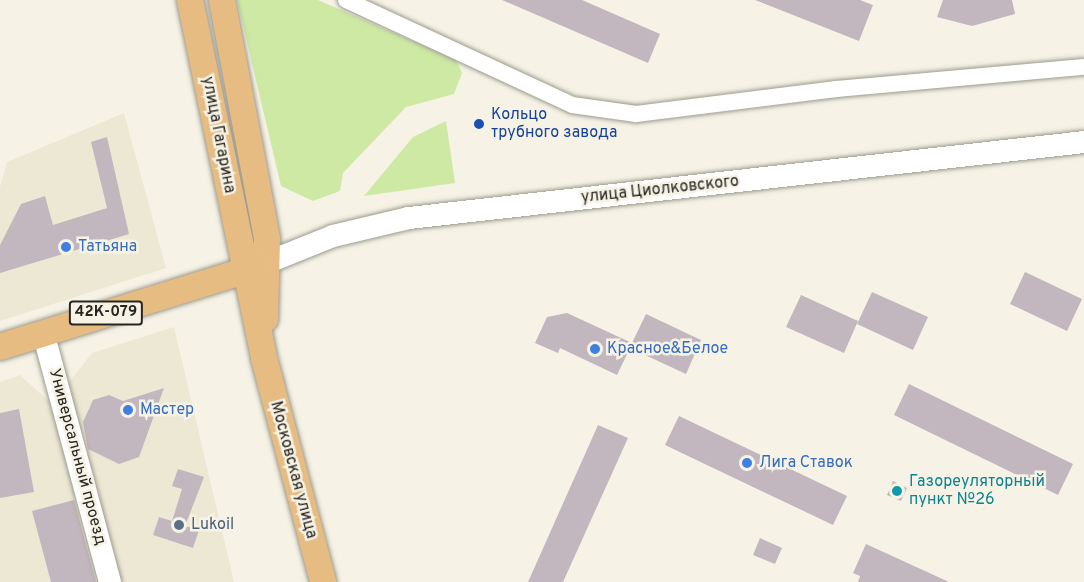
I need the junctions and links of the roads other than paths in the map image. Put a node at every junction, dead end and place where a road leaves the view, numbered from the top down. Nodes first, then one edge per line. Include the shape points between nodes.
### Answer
1 (189, 0) edge
2 (222, 0) edge
3 (346, 0) edge
4 (1084, 67) edge
5 (1084, 142) edge
6 (255, 267) junction
7 (43, 332) junction
8 (0, 347) edge
9 (110, 582) edge
10 (323, 582) edge

1 - 6 main road, улица Гагарина
2 - 6 main road, улица Гагарина via 267,239
3 - 4 street via 572,105 636,114 836,89
5 - 6 main road, улица Циолковского via 408,218 333,236
6 - 7 main road, 42К-079
6 - 10 main road, Московская улица via 264,358
7 - 8 main road, 42К-079
7 - 9 main road, Универсальный проезд

